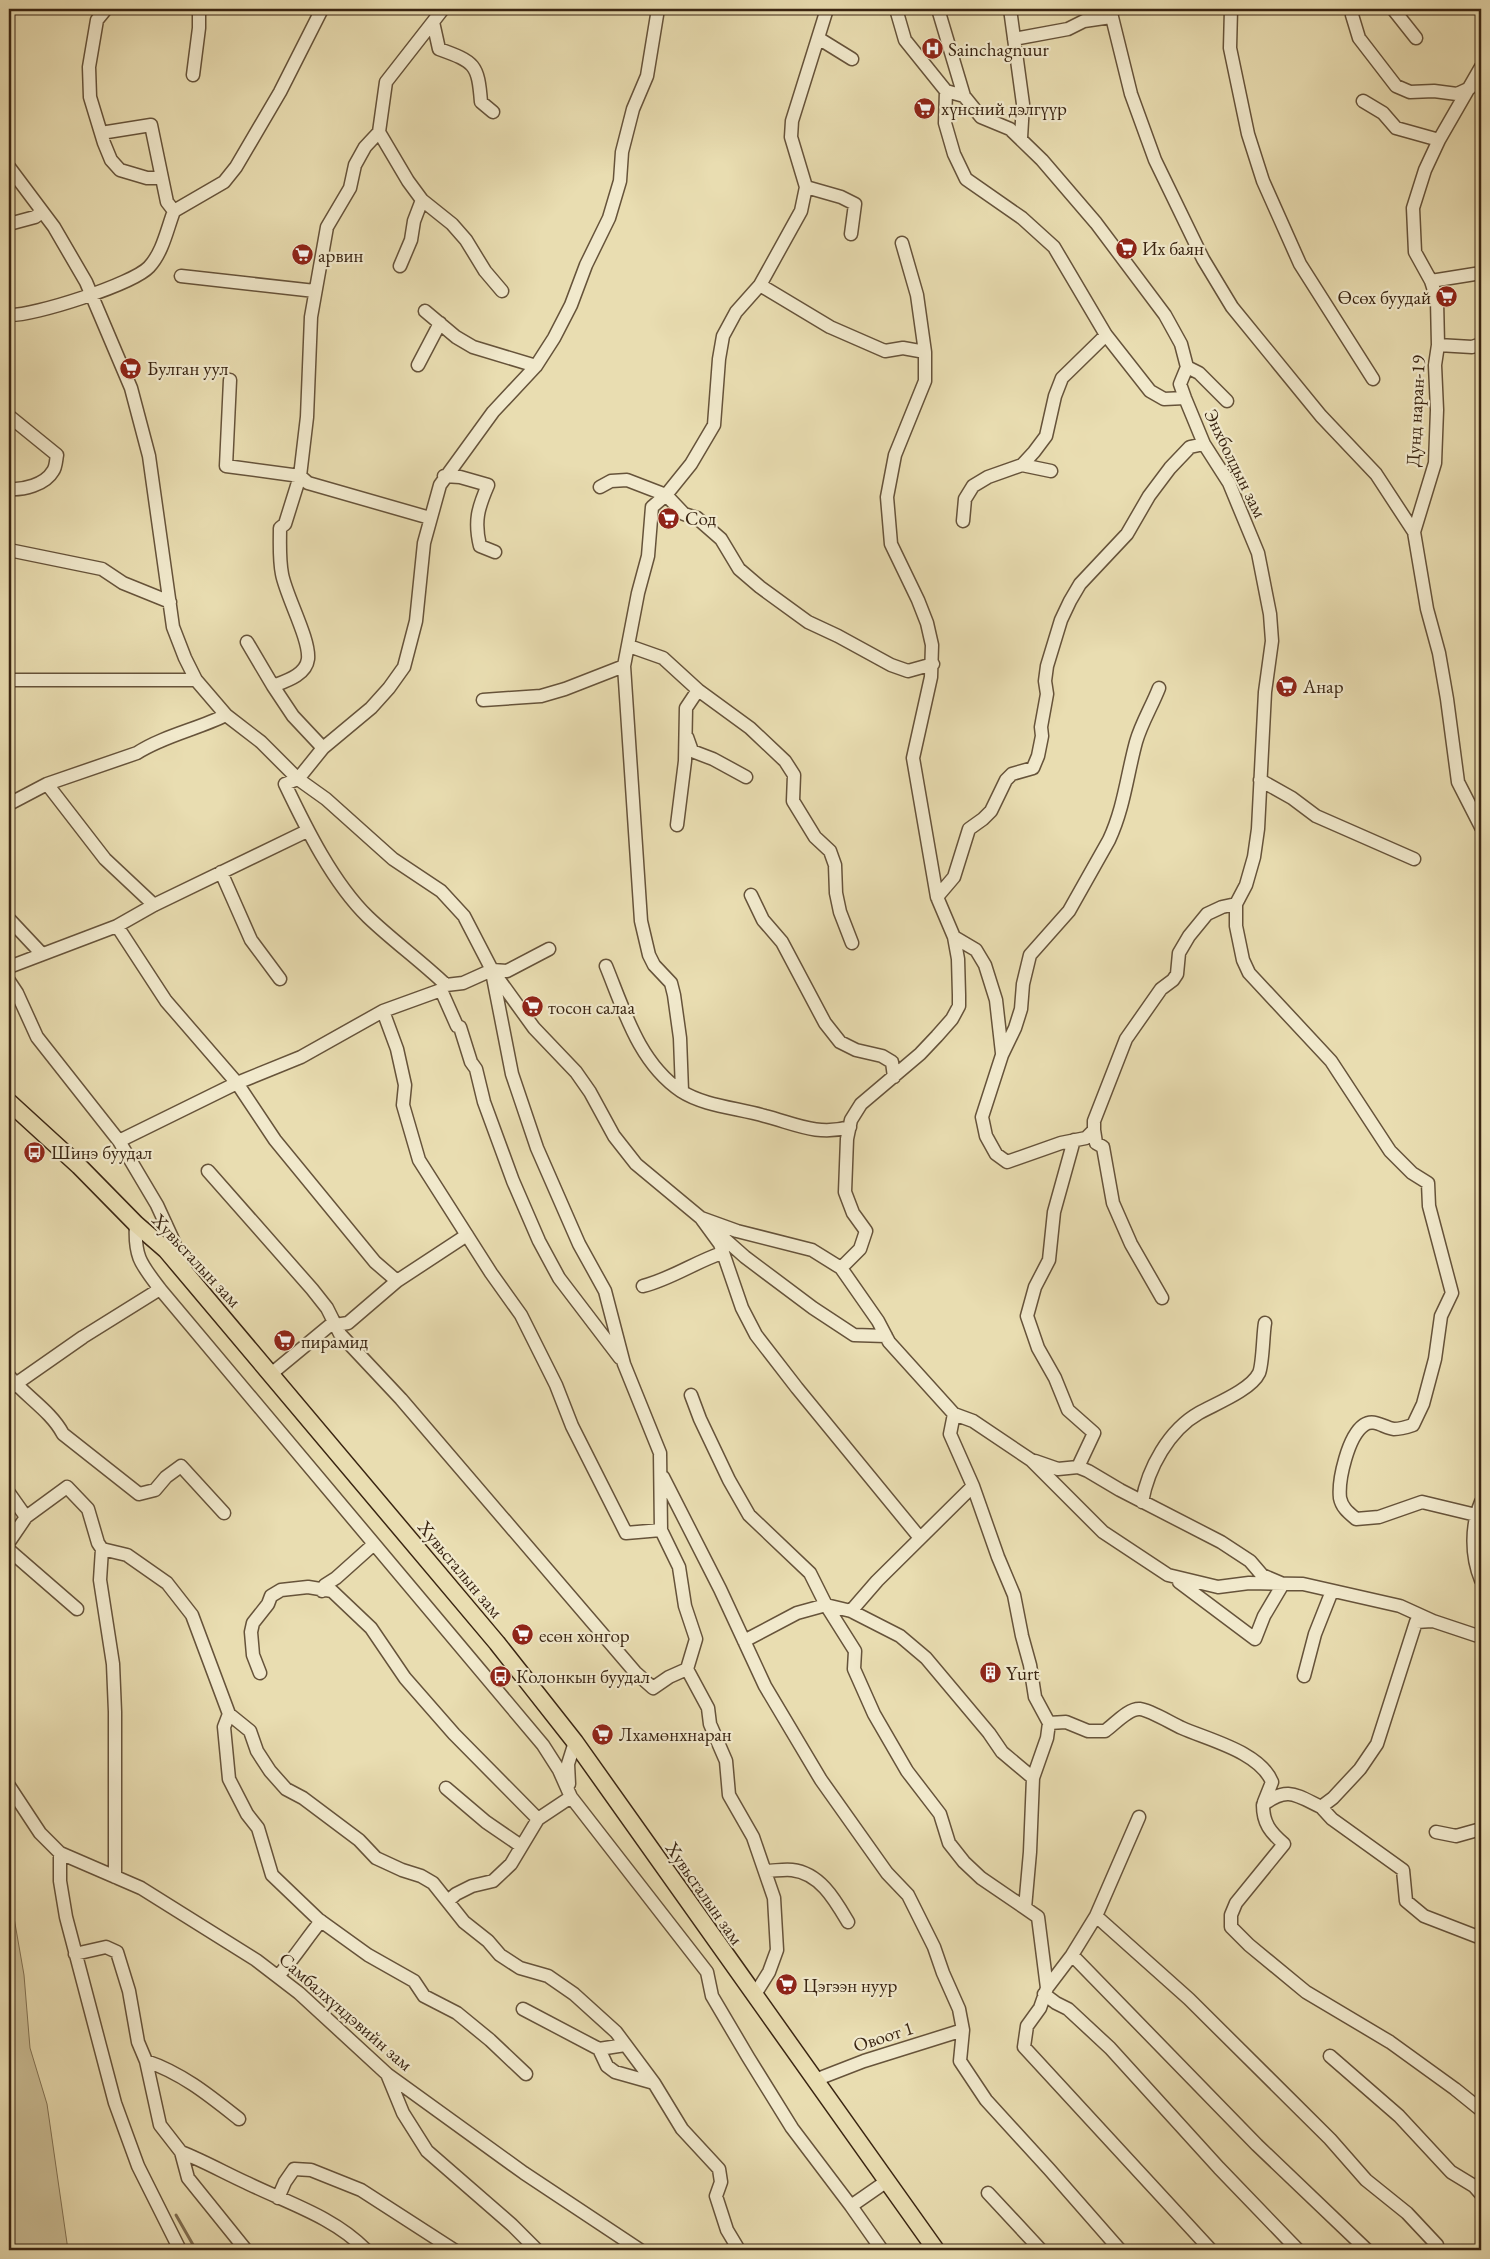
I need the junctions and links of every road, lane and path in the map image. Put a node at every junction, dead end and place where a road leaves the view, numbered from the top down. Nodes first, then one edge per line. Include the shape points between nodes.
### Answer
1 (106, 9) edge
2 (199, 9) edge
3 (322, 9) edge
4 (443, 9) edge
5 (658, 9) edge
6 (827, 9) edge
7 (896, 9) edge
8 (938, 9) edge
9 (1010, 9) edge
10 (1231, 9) edge
11 (1393, 9) edge
12 (1111, 13) edge
13 (94, 14) edge
14 (1352, 15) dead end
15 (433, 22) junction
16 (818, 38) junction
17 (1416, 38) dead end
18 (1014, 39) junction
19 (852, 59) dead end
20 (1481, 67) edge
21 (193, 75) dead end
22 (1470, 88) junction
23 (946, 91) junction
24 (964, 96) junction
25 (1363, 101) dead end
26 (493, 112) dead end
27 (379, 132) junction
28 (100, 133) junction
29 (1021, 138) junction
30 (1439, 140) junction
31 (9, 167) edge
32 (162, 178) junction
33 (806, 187) junction
34 (422, 200) junction
35 (174, 211) junction
36 (42, 212) junction
37 (9, 224) edge
38 (851, 234) dead end
39 (902, 243) dead end
40 (400, 266) dead end
41 (1481, 273) edge
42 (182, 276) dead end
43 (1431, 281) junction
44 (760, 285) junction
45 (502, 291) dead end
46 (315, 292) junction
47 (92, 294) junction
48 (425, 311) dead end
49 (9, 315) edge
50 (440, 323) junction
51 (1106, 335) junction
52 (1481, 344) edge
53 (1438, 345) junction
54 (926, 352) junction
55 (418, 365) dead end
56 (536, 366) junction
57 (1187, 367) junction
58 (1374, 379) dead end
59 (230, 380) dead end
60 (1185, 398) junction
61 (1228, 401) dead end
62 (9, 416) edge
63 (1204, 444) junction
64 (1022, 465) junction
65 (1051, 471) dead end
66 (300, 476) junction
67 (444, 476) junction
68 (600, 487) dead end
69 (9, 489) edge
70 (666, 495) junction
71 (430, 518) junction
72 (963, 521) dead end
73 (1414, 532) junction
74 (9, 550) edge
75 (494, 552) dead end
76 (170, 602) junction
77 (248, 642) dead end
78 (629, 646) junction
79 (933, 664) junction
80 (624, 666) junction
81 (9, 680) edge
82 (196, 680) junction
83 (273, 686) junction
84 (1159, 688) dead end
85 (698, 690) junction
86 (483, 700) dead end
87 (226, 715) junction
88 (686, 735) junction
89 (322, 748) junction
90 (746, 777) dead end
91 (298, 779) junction
92 (1260, 780) junction
93 (47, 784) junction
94 (9, 804) edge
95 (677, 825) dead end
96 (1481, 827) edge
97 (307, 831) junction
98 (1414, 859) dead end
99 (221, 872) junction
100 (751, 895) dead end
101 (937, 898) junction
102 (1236, 904) junction
103 (154, 905) junction
104 (9, 919) edge
105 (117, 926) junction
106 (954, 937) junction
107 (852, 943) dead end
108 (549, 949) dead end
109 (41, 953) junction
110 (606, 966) dead end
111 (9, 967) edge
112 (492, 970) junction
113 (280, 979) dead end
114 (9, 981) edge
115 (444, 987) junction
116 (383, 1011) junction
117 (1002, 1055) junction
118 (894, 1077) junction
119 (237, 1083) junction
120 (682, 1091) junction
121 (9, 1102) edge
122 (850, 1127) junction
123 (1094, 1130) junction
124 (1074, 1140) junction
125 (119, 1141) junction
126 (208, 1171) dead end
127 (701, 1218) junction
128 (136, 1224) junction
129 (467, 1235) junction
130 (722, 1253) junction
131 (182, 1268) junction
132 (841, 1268) junction
133 (397, 1281) junction
134 (643, 1286) dead end
135 (160, 1289) junction
136 (1162, 1298) dead end
137 (1265, 1323) dead end
138 (336, 1325) junction
139 (886, 1336) junction
140 (624, 1364) junction
141 (271, 1374) junction
142 (11, 1383) edge
143 (691, 1395) dead end
144 (954, 1414) junction
145 (1031, 1460) junction
146 (1078, 1467) junction
147 (662, 1475) junction
148 (973, 1486) junction
149 (9, 1493) edge
150 (1142, 1502) junction
151 (1481, 1502) edge
152 (224, 1513) dead end
153 (1476, 1514) junction
154 (26, 1517) junction
155 (661, 1530) junction
156 (920, 1538) junction
157 (9, 1542) edge
158 (374, 1544) junction
159 (9, 1550) edge
160 (102, 1550) junction
161 (1168, 1575) junction
162 (1481, 1580) edge
163 (1283, 1584) junction
164 (322, 1591) junction
165 (1332, 1591) junction
166 (826, 1605) junction
167 (77, 1609) dead end
168 (851, 1611) junction
169 (1433, 1621) junction
170 (1481, 1637) edge
171 (744, 1641) junction
172 (687, 1669) junction
173 (260, 1674) dead end
174 (1304, 1676) dead end
175 (229, 1714) junction
176 (1049, 1723) junction
177 (575, 1742) junction
178 (1033, 1778) junction
179 (9, 1786) edge
180 (446, 1788) dead end
181 (571, 1797) junction
182 (1263, 1805) junction
183 (1321, 1806) junction
184 (1139, 1817) dead end
185 (538, 1819) junction
186 (1481, 1829) edge
187 (1436, 1832) dead end
188 (521, 1846) junction
189 (60, 1853) junction
190 (765, 1871) junction
191 (115, 1877) junction
192 (448, 1901) junction
193 (1025, 1908) junction
194 (1096, 1916) junction
195 (321, 1921) junction
196 (848, 1922) dead end
197 (1481, 1938) edge
198 (75, 1954) junction
199 (1072, 1955) junction
200 (278, 1976) junction
201 (1046, 1991) junction
202 (754, 1996) junction
203 (523, 2009) dead end
204 (963, 2030) junction
205 (625, 2046) junction
206 (599, 2049) junction
207 (1330, 2056) dead end
208 (146, 2061) junction
209 (387, 2074) junction
210 (526, 2074) dead end
211 (816, 2080) junction
212 (654, 2083) junction
213 (1481, 2110) edge
214 (239, 2118) dead end
215 (181, 2152) junction
216 (887, 2181) junction
217 (988, 2193) dead end
218 (1481, 2194) edge
219 (278, 2198) junction
220 (851, 2206) junction
221 (180, 2250) edge
222 (245, 2250) edge
223 (366, 2250) edge
224 (454, 2250) edge
225 (537, 2250) edge
226 (640, 2250) edge
227 (739, 2250) edge
228 (882, 2250) edge
229 (936, 2250) edge
230 (1041, 2250) edge
231 (1120, 2250) edge
232 (1211, 2250) edge
233 (1298, 2250) edge
234 (1368, 2250) edge
235 (1438, 2250) edge

1 - 13 street
2 - 21 street
3 - 35 street via 280,92 236,168 224,182
4 - 15 street
5 - 56 street via 646,76 622,152 620,181 610,218 571,305
6 - 16 street
7 - 23 street via 905,40
8 - 24 street, Энхболдын зам
9 - 18 street
10 - 58 street via 1230,48 1248,134 1263,181 1300,264
11 - 17 street
12 - 18 street via 1068,28
12 - 73 street via 1131,94 1154,160 1203,259 1232,307 1321,416 1376,474
13 - 28 street via 90,97
14 - 22 street via 1360,38 1396,86 1410,92 1457,94
15 - 26 street via 439,49 470,62 479,75 481,102
15 - 27 street via 386,82
16 - 19 street
16 - 33 street via 790,137
18 - 29 street via 1023,104
20 - 22 street, Дунд наран-19
22 - 30 street, Дунд наран-19
23 - 24 street
23 - 51 street via 945,123 966,179 1022,218 1054,247
24 - 29 street, Энхболдын зам via 981,117 1010,129
25 - 30 street via 1383,113 1396,128
27 - 34 street
27 - 46 street via 365,146 355,165 350,188 327,227
28 - 32 street via 120,170 146,178
28 - 32 street via 151,125
29 - 57 street, Энхболдын зам via 1144,284 1181,344
30 - 43 street, Дунд наран-19 via 1413,208 1415,252
31 - 36 street
32 - 35 street via 167,202
33 - 38 street via 855,204
33 - 44 street via 801,211
34 - 40 street
34 - 45 street via 452,224
35 - 47 street via 158,254 148,268
36 - 37 street
36 - 47 street
39 - 54 street via 917,295
41 - 43 street
42 - 46 street
43 - 53 street, Дунд наран-19 via 1437,300
44 - 54 street via 830,327 885,351 903,348
44 - 70 street via 736,312 723,336 714,425 691,464
46 - 66 street
47 - 49 street via 39,312
47 - 76 street via 131,388 145,436
48 - 50 street
50 - 55 street
50 - 56 street via 473,347
51 - 60 street via 1150,391 1164,399
51 - 64 street via 1062,378 1046,436
52 - 53 street via 1472,347
53 - 73 street, Дунд наран-19 via 1435,364 1435,463
54 - 79 street via 925,381 895,455 887,497 891,544 927,623
56 - 67 street via 493,412
57 - 60 street, Энхболдын зам via 1180,384
57 - 61 street via 1199,373
59 - 66 street via 226,466
60 - 63 street, Энхболдын зам
62 - 69 street via 57,455 53,471 43,481 20,490
63 - 92 street, Энхболдын зам via 1229,483 1258,553 1270,614 1272,641 1265,692
63 - 101 street via 1190,447 1170,468 1127,534 1094,568 1073,596 1060,620 1047,666 1042,736 1033,768 1012,774 991,811 969,829 954,877
64 - 65 street
64 - 72 street via 973,486 965,499
66 - 71 street via 308,483
66 - 83 street via 286,524 280,528 280,563 307,646 308,660 291,680
67 - 71 street
67 - 75 street via 488,485 476,528 480,546
68 - 70 street via 611,481 627,480
70 - 78 street via 650,512 650,546
70 - 79 street via 684,514 698,518 721,539 739,569 808,622 908,671
71 - 89 street via 424,543 416,621 404,667 371,708
73 - 96 street, Дунд наран-19 via 1427,609 1439,653 1458,782
74 - 76 street via 102,569 122,583
76 - 82 street via 173,627
77 - 83 street
78 - 80 street
78 - 85 street via 663,658
79 - 101 street via 913,758
80 - 86 street via 542,696
80 - 120 street via 641,921 649,955 670,983 674,995
81 - 82 street
82 - 87 street
83 - 89 street via 293,716
84 - 117 street via 1136,742 1115,828 1069,911 1030,955 1021,1009
85 - 88 street via 686,708
85 - 107 street via 750,728 785,761 794,775 793,801 815,837 830,851 835,865 840,912
87 - 91 street via 261,742
87 - 93 street via 149,745 136,754
88 - 90 street via 692,751
88 - 95 street
89 - 91 street
91 - 97 street via 285,784
91 - 112 street via 393,859 441,891 464,916
92 - 98 street via 1316,816
92 - 102 street, Энхболдын зам via 1254,857 1246,885
93 - 94 street
93 - 103 street via 105,859
97 - 99 street
97 - 115 street via 368,917
99 - 103 street
99 - 113 street via 251,940
100 - 118 street via 763,920 782,942 825,1023 840,1042 892,1062
101 - 106 street
102 - 123 street via 1207,914 1189,936 1180,953 1177,974 1161,989 1126,1039 1094,1121
102 - 153 street, Энхболдын зам via 1236,926 1249,973 1331,1062 1390,1151 1412,1173 1428,1183 1429,1206 1452,1293 1441,1316 1435,1359 1423,1404 1413,1425 1393,1429 1378,1422 1365,1424 1357,1432 1343,1469 1340,1499 1356,1519 1378,1516 1422,1502
103 - 105 street
104 - 109 street
105 - 109 street
105 - 119 street via 166,1001
106 - 117 street via 976,950 984,965 996,1000
106 - 118 street via 958,959 958,1006 952,1019 937,1036
108 - 112 street via 507,971
109 - 111 street
110 - 120 street via 623,1012 644,1052
112 - 115 street via 463,983
112 - 127 street via 534,1028 576,1072 614,1136 636,1164
112 - 140 street via 512,1074 530,1129 579,1244 605,1291
114 - 125 street via 37,1037
115 - 116 street
115 - 140 street via 476,1069 484,1102 513,1182 539,1242 559,1278
116 - 119 street via 301,1056
116 - 129 street via 397,1049 405,1085 403,1104 419,1160
117 - 124 street via 982,1117 986,1136 996,1154 1007,1162
118 - 122 street via 861,1104
119 - 125 street
119 - 133 street via 276,1140 375,1262
120 - 122 street via 710,1103 809,1130 835,1131
121 - 128 main road, Хувьсгалын зам
122 - 132 street via 845,1192 853,1213 866,1231 860,1249
123 - 124 street via 1086,1138
123 - 136 street via 1096,1143 1103,1147 1114,1204 1131,1244
124 - 146 street via 1054,1212 1049,1260 1035,1287 1027,1316 1038,1348 1068,1410 1094,1433
125 - 131 street via 157,1205
126 - 138 street via 312,1289
127 - 130 street via 720,1244
127 - 132 street via 736,1231 812,1250
127 - 139 street via 745,1257 854,1335
128 - 131 main road, Хувьсгалын зам
128 - 135 street via 138,1256
129 - 133 street
129 - 155 street via 521,1315 626,1533
130 - 134 street
130 - 156 street via 742,1308 756,1334
131 - 141 main road, Хувьсгалын зам
132 - 139 street
133 - 138 street via 348,1323
135 - 142 street
135 - 158 street
137 - 150 street via 1259,1373 1239,1393 1198,1413 1172,1435 1144,1490
138 - 141 street via 328,1326
138 - 172 street via 340,1334 401,1399 635,1672 653,1688
139 - 144 street
140 - 147 street via 660,1453
141 - 177 main road, Хувьсгалын зам via 513,1662
142 - 152 street via 57,1422 63,1434 139,1494 155,1490 181,1466
143 - 166 street via 749,1515 810,1573
144 - 145 street via 973,1421
144 - 148 street via 950,1434
145 - 146 street via 1058,1469
145 - 161 street via 1103,1532
146 - 150 street
147 - 155 street
147 - 171 street
148 - 156 street
148 - 176 street via 1014,1595 1035,1697
149 - 154 street
150 - 163 street via 1221,1542 1250,1561 1262,1575
151 - 153 street
153 - 162 street via 1474,1556
154 - 157 street
154 - 160 street via 67,1487 88,1509
155 - 172 street via 678,1568 696,1640
156 - 168 street
158 - 164 street
158 - 181 street via 542,1745 559,1770
159 - 167 street
160 - 175 street via 127,1554 167,1583 192,1615
160 - 191 street via 100,1580 113,1664 115,1712
161 - 163 street via 1218,1587 1249,1583
161 - 163 street via 1255,1639
163 - 165 street via 1303,1584
164 - 173 street via 308,1587 281,1590 271,1596 253,1623 251,1632 253,1655
164 - 185 street via 332,1591 370,1628 405,1678 454,1734
165 - 169 street via 1400,1606
165 - 174 street via 1315,1634
166 - 168 street
166 - 171 street via 797,1613
166 - 193 street via 854,1651 854,1669 874,1714 907,1771 940,1814 949,1843 981,1878
168 - 178 street via 900,1636 926,1658 990,1733 1002,1752
169 - 170 street
169 - 183 street via 1416,1622 1377,1744 1360,1770
171 - 204 street via 765,1686 821,1780 887,1872 908,1895 934,1947 959,2009
172 - 190 street via 708,1708 710,1724 726,1761 730,1795 753,1837
175 - 192 street via 250,1732 257,1751 286,1789 351,1834 376,1858 433,1883
175 - 195 street via 224,1727 229,1779 258,1828 272,1875
176 - 178 street
176 - 182 street via 1066,1722 1088,1731 1105,1731 1132,1710 1141,1709 1233,1747 1264,1769 1272,1782
177 - 181 street via 567,1772
177 - 202 main road, Хувьсгалын зам
178 - 193 street
179 - 189 street, Самбалхүндэвийн зам via 40,1833
180 - 188 street
181 - 185 street
181 - 220 street via 707,1972 712,1996 748,2057 792,2128
182 - 183 street via 1275,1795 1292,1794
182 - 213 street via 1263,1820 1284,1844 1236,1903 1231,1927 1306,1992 1390,2042
183 - 197 street via 1332,1819 1403,1870 1406,1901 1418,1911 1444,1925
184 - 194 street
185 - 188 street
186 - 187 street via 1456,1836
188 - 192 street via 511,1864 494,1881 472,1886
189 - 191 street, Самбалхүндэвийн зам
189 - 198 street via 60,1881
190 - 196 street via 793,1870 811,1875 832,1895
190 - 202 street via 774,1898 778,1943 769,1972
191 - 200 street, Самбалхүндэвийн зам via 149,1893
192 - 205 street via 464,1922 500,1955 520,1968 548,1976 574,1994 616,2032
193 - 201 street via 1038,1917
194 - 199 street
194 - 235 street via 1195,2006 1366,2180 1407,2213
195 - 200 street
195 - 210 street via 368,1955 414,1981 424,1996 457,2012
198 - 208 street via 106,1947 116,1950 138,2042
198 - 221 street via 120,2119 138,2166
199 - 201 street
199 - 234 street via 1257,2145
200 - 209 street, Самбалхүндэвийн зам
201 - 232 street via 1028,2026 1024,2046
201 - 233 street via 1056,2004 1068,2009 1110,2048
202 - 211 main road, Хувьсгалын зам
203 - 206 street
204 - 211 street, Овоот 1 via 864,2060
204 - 231 street via 960,2061 986,2100
205 - 206 street
205 - 212 street
206 - 212 street via 607,2066 615,2072
207 - 218 street via 1399,2116 1451,2172
208 - 214 street via 187,2080
208 - 215 street via 160,2125
209 - 225 street via 403,2113 427,2151
209 - 226 street, Самбалхүндэвийн зам via 524,2173
211 - 216 main road, Хувьсгалын зам
212 - 227 street via 682,2129 719,2169 721,2182 716,2196 727,2230
215 - 219 street
215 - 222 street via 188,2178
216 - 220 street
216 - 229 main road, Хувьсгалын зам
217 - 230 street
219 - 223 street via 318,2214
219 - 224 street via 294,2169 311,2170 361,2190
220 - 228 street

